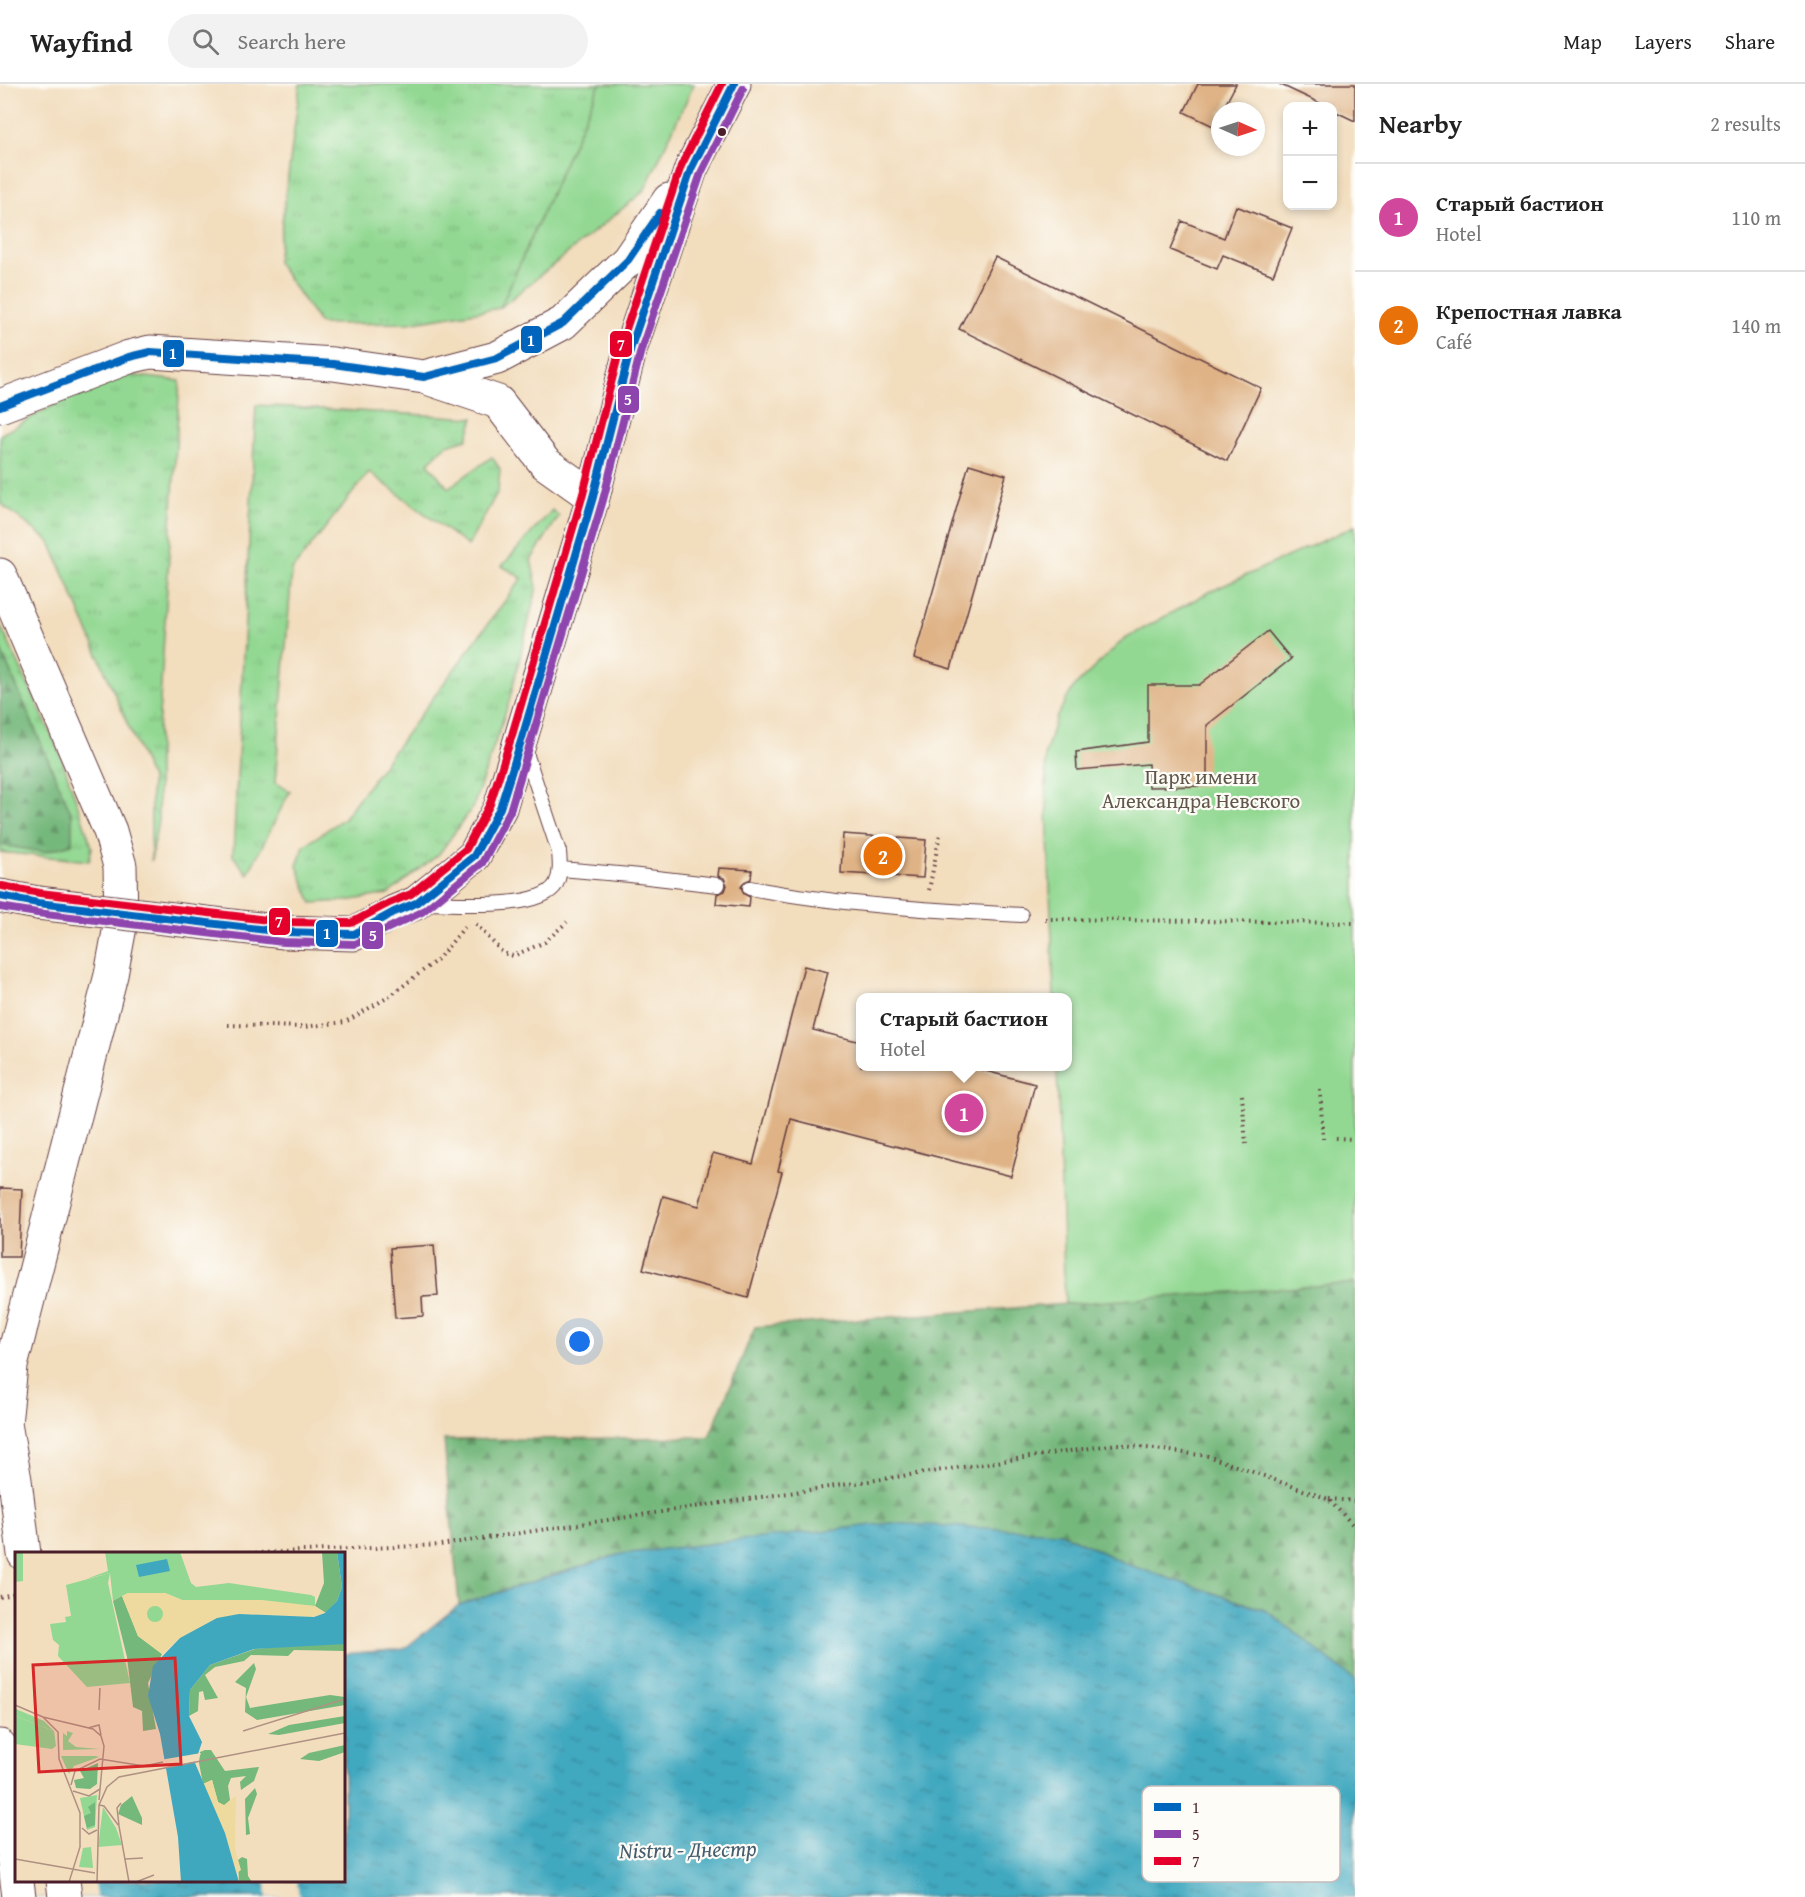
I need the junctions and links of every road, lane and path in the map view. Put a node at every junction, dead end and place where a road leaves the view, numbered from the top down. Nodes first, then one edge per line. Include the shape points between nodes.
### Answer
1 (734, 84) edge
2 (691, 169) junction
3 (424, 377) junction
4 (0, 406) edge
5 (593, 497) junction
6 (0, 575) edge
7 (522, 738) junction
8 (940, 834) dead end
9 (561, 869) junction
10 (718, 885) dead end
11 (750, 888) dead end
12 (0, 896) edge
13 (416, 903) junction
14 (925, 909) junction
15 (1021, 915) dead end
16 (1045, 919) dead end
17 (567, 922) dead end
18 (1355, 923) edge
19 (228, 1025) dead end
20 (1320, 1090) dead end
21 (1242, 1095) dead end
22 (1336, 1138) dead end
23 (1323, 1139) dead end
24 (1355, 1139) edge
25 (1246, 1144) dead end
26 (1328, 1499) junction
27 (1355, 1501) edge
28 (1355, 1527) edge
29 (24, 1552) edge
30 (282, 1552) edge
31 (15, 1593) edge
32 (0, 1597) edge
33 (0, 1746) edge
34 (15, 1872) edge
35 (16, 1882) edge
36 (63, 1882) edge
37 (18, 1897) edge
38 (65, 1897) edge

1 - 2 main road
2 - 3 main road via 628,260 563,322 497,358
2 - 5 main road via 631,347
3 - 4 main road via 333,364 150,352
3 - 5 main road via 498,402 545,463
5 - 7 main road
6 - 29 main road via 110,831 120,866 121,921 111,975 11,1366 4,1424
7 - 9 lane
7 - 13 main road via 500,808 474,856
8 - 14 path
9 - 10 lane
9 - 13 lane via 555,886 541,897 522,902
11 - 14 lane
12 - 13 main road, bridge via 284,932 354,934
14 - 15 lane
16 - 18 path
17 - 19 path via 545,942 513,956 503,953 471,920 438,959 390,996 345,1022 304,1027
20 - 23 path
21 - 25 path
22 - 24 path
26 - 27 path
26 - 28 path
26 - 30 path via 1208,1456 1117,1444 440,1545
31 - 32 path
33 - 34 main road
35 - 37 main road
36 - 38 main road

